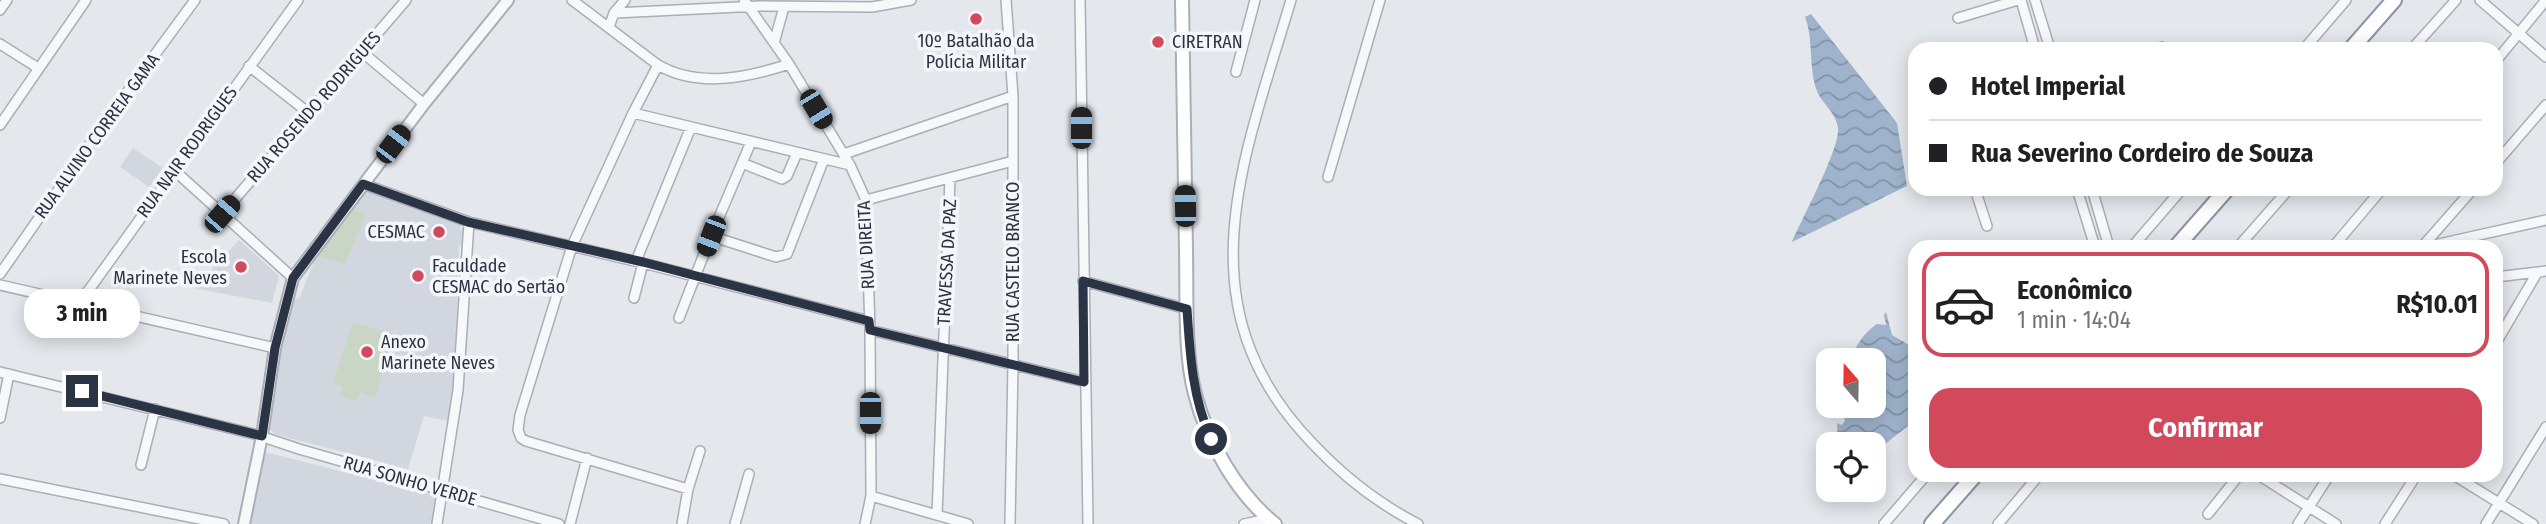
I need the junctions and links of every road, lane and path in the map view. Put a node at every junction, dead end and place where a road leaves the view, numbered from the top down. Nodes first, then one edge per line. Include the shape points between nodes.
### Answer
1 (8, 0) edge
2 (86, 0) edge
3 (195, 0) edge
4 (298, 0) edge
5 (406, 0) edge
6 (508, 0) edge
7 (572, 0) edge
8 (625, 0) edge
9 (774, 0) edge
10 (911, 0) edge
11 (1006, 0) edge
12 (1080, 0) edge
13 (1182, 0) edge
14 (1255, 0) edge
15 (1291, 0) edge
16 (1380, 0) edge
17 (2019, 0) edge
18 (2035, 0) edge
19 (2346, 0) edge
20 (2394, 0) edge
21 (2456, 0) edge
22 (2480, 0) edge
23 (2546, 0) edge
24 (745, 4) edge
25 (759, 6) junction
26 (784, 7) junction
27 (0, 10) edge
28 (614, 13) junction
29 (1958, 18) dead end
30 (609, 27) junction
31 (2520, 34) junction
32 (2033, 42) edge
33 (2048, 42) edge
34 (2310, 42) edge
35 (2357, 42) edge
36 (2419, 42) edge
37 (774, 43) junction
38 (0, 44) edge
39 (362, 52) junction
40 (2503, 53) edge
41 (2546, 57) edge
42 (789, 64) junction
43 (658, 65) junction
44 (249, 66) junction
45 (38, 68) junction
46 (1236, 72) dead end
47 (1013, 96) junction
48 (424, 104) junction
49 (2546, 105) edge
50 (633, 113) junction
51 (310, 114) junction
52 (0, 125) edge
53 (691, 127) junction
54 (751, 142) junction
55 (797, 153) junction
56 (844, 154) junction
57 (2503, 155) edge
58 (824, 159) junction
59 (1013, 161) junction
60 (742, 163) junction
61 (850, 165) junction
62 (174, 170) junction
63 (1328, 177) dead end
64 (950, 178) junction
65 (363, 184) junction
66 (1977, 196) edge
67 (2079, 196) edge
68 (2094, 196) edge
69 (2176, 196) edge
70 (2221, 196) edge
71 (2283, 196) edge
72 (2376, 196) edge
73 (2467, 196) edge
74 (866, 200) junction
75 (222, 214) junction
76 (2544, 218) edge
77 (468, 222) junction
78 (1987, 226) dead end
79 (711, 236) junction
80 (2093, 240) edge
81 (2107, 240) edge
82 (2138, 240) edge
83 (2182, 240) edge
84 (2244, 240) edge
85 (2339, 240) edge
86 (2431, 240) edge
87 (2451, 240) edge
88 (572, 246) junction
89 (640, 262) junction
90 (2541, 272) edge
91 (0, 274) edge
92 (695, 276) junction
93 (2503, 276) edge
94 (293, 278) junction
95 (1083, 281) junction
96 (0, 285) edge
97 (634, 298) dead end
98 (78, 304) junction
99 (1187, 309) junction
100 (679, 318) dead end
101 (870, 326) junction
102 (2503, 332) edge
103 (943, 347) junction
104 (275, 348) junction
105 (1013, 365) junction
106 (4, 373) edge
107 (1084, 382) junction
108 (155, 409) junction
109 (0, 418) edge
110 (2546, 427) edge
111 (262, 436) junction
112 (699, 451) dead end
113 (587, 458) junction
114 (141, 465) dead end
115 (749, 474) dead end
116 (0, 480) edge
117 (1920, 482) edge
118 (1969, 482) edge
119 (2033, 482) edge
120 (2234, 482) edge
121 (2269, 482) edge
122 (2325, 482) edge
123 (2412, 482) edge
124 (2465, 482) edge
125 (688, 489) junction
126 (444, 490) junction
127 (871, 496) junction
128 (2499, 504) junction
129 (2308, 507) junction
130 (2208, 514) dead end
131 (937, 515) junction
132 (1271, 521) edge
133 (224, 524) edge
134 (244, 524) edge
135 (437, 524) edge
136 (559, 524) edge
137 (570, 524) edge
138 (682, 524) edge
139 (735, 524) edge
140 (864, 524) edge
141 (968, 524) edge
142 (1010, 524) edge
143 (1088, 524) edge
144 (1244, 524) edge
145 (1418, 524) edge
146 (1884, 524) edge
147 (1932, 524) edge
148 (1998, 524) edge
149 (2298, 524) edge
150 (2336, 524) edge
151 (2385, 524) edge
152 (2486, 524) edge
153 (2533, 524) edge

1 - 27 street
2 - 45 street
3 - 91 street, RUA ALVINO CORREIA GAMA
4 - 44 street, RUA NAIR RODRIGUES
5 - 39 street, RUA ROSENDO RODRIGUES
6 - 48 street
7 - 30 street
8 - 28 street
9 - 25 street
10 - 26 street via 872,7
11 - 47 street, RUA CASTELO BRANCO
12 - 95 street
13 - 99 main road
14 - 46 street
15 - 145 street via 1253,128 1234,217 1233,268 1241,324 1251,356 1295,425 1360,490
16 - 63 street
17 - 29 street
17 - 32 street
18 - 33 street
19 - 34 street
20 - 35 highway
21 - 36 street
22 - 31 street
23 - 31 street
24 - 25 street
24 - 28 street
24 - 37 street, RUA DIREITA
25 - 26 street
26 - 37 street
28 - 30 street
30 - 43 street
31 - 40 street
31 - 41 street
37 - 42 street, RUA DIREITA
38 - 45 street
39 - 48 street
39 - 51 street, RUA ROSENDO RODRIGUES
42 - 43 street via 746,77 697,78
42 - 56 street, RUA DIREITA
43 - 50 street
44 - 51 street
44 - 62 street, RUA NAIR RODRIGUES
45 - 52 street
47 - 56 street
47 - 59 street, RUA CASTELO BRANCO
48 - 65 street
49 - 57 street
50 - 53 street
50 - 88 street
51 - 75 street, RUA ROSENDO RODRIGUES
53 - 54 street
53 - 89 street
54 - 55 street
54 - 60 street
55 - 58 street
55 - 60 street via 782,179
56 - 61 street, RUA DIREITA
58 - 61 street
58 - 79 street via 787,254 776,257
59 - 64 street
59 - 105 street, RUA CASTELO BRANCO
60 - 79 street
61 - 74 street, RUA DIREITA
62 - 75 street
62 - 98 street, RUA NAIR RODRIGUES
64 - 74 street
64 - 103 street, TRAVESSA DA PAZ
65 - 77 street
65 - 94 street
66 - 78 street
67 - 80 street
68 - 81 street
69 - 82 street
70 - 83 highway
71 - 84 street
72 - 85 street
73 - 86 street
74 - 101 street, RUA DIREITA
75 - 94 street
76 - 87 street
77 - 88 street
77 - 126 street via 458,390
79 - 92 street
88 - 89 street
88 - 113 street via 518,430 521,438
89 - 92 street
89 - 97 street
90 - 93 street
90 - 102 street
92 - 100 street
92 - 101 street
94 - 104 street
95 - 99 street
95 - 107 street
96 - 98 street
98 - 104 street
99 - 132 main road via 1191,376 1205,425 1234,478
101 - 103 street
101 - 127 street, RUA DIREITA
103 - 105 street
103 - 131 street, TRAVESSA DA PAZ
104 - 111 street
105 - 107 street
105 - 142 street, RUA CASTELO BRANCO
106 - 108 street, RUA SONHO VERDE
106 - 109 street
107 - 143 street
108 - 111 street, RUA SONHO VERDE
108 - 114 street
110 - 128 street
111 - 126 street, RUA SONHO VERDE
111 - 134 street
112 - 125 street
113 - 125 street
113 - 137 street
115 - 139 street
116 - 133 street
117 - 146 street
118 - 147 highway
119 - 148 street
120 - 130 street
121 - 129 street
122 - 129 street
123 - 151 street
124 - 128 street
125 - 138 street
126 - 135 street
126 - 136 street, RUA SONHO VERDE
127 - 131 street
127 - 140 street, RUA DIREITA
128 - 152 street
128 - 153 street
129 - 149 street
129 - 150 street
131 - 141 street
132 - 144 street

